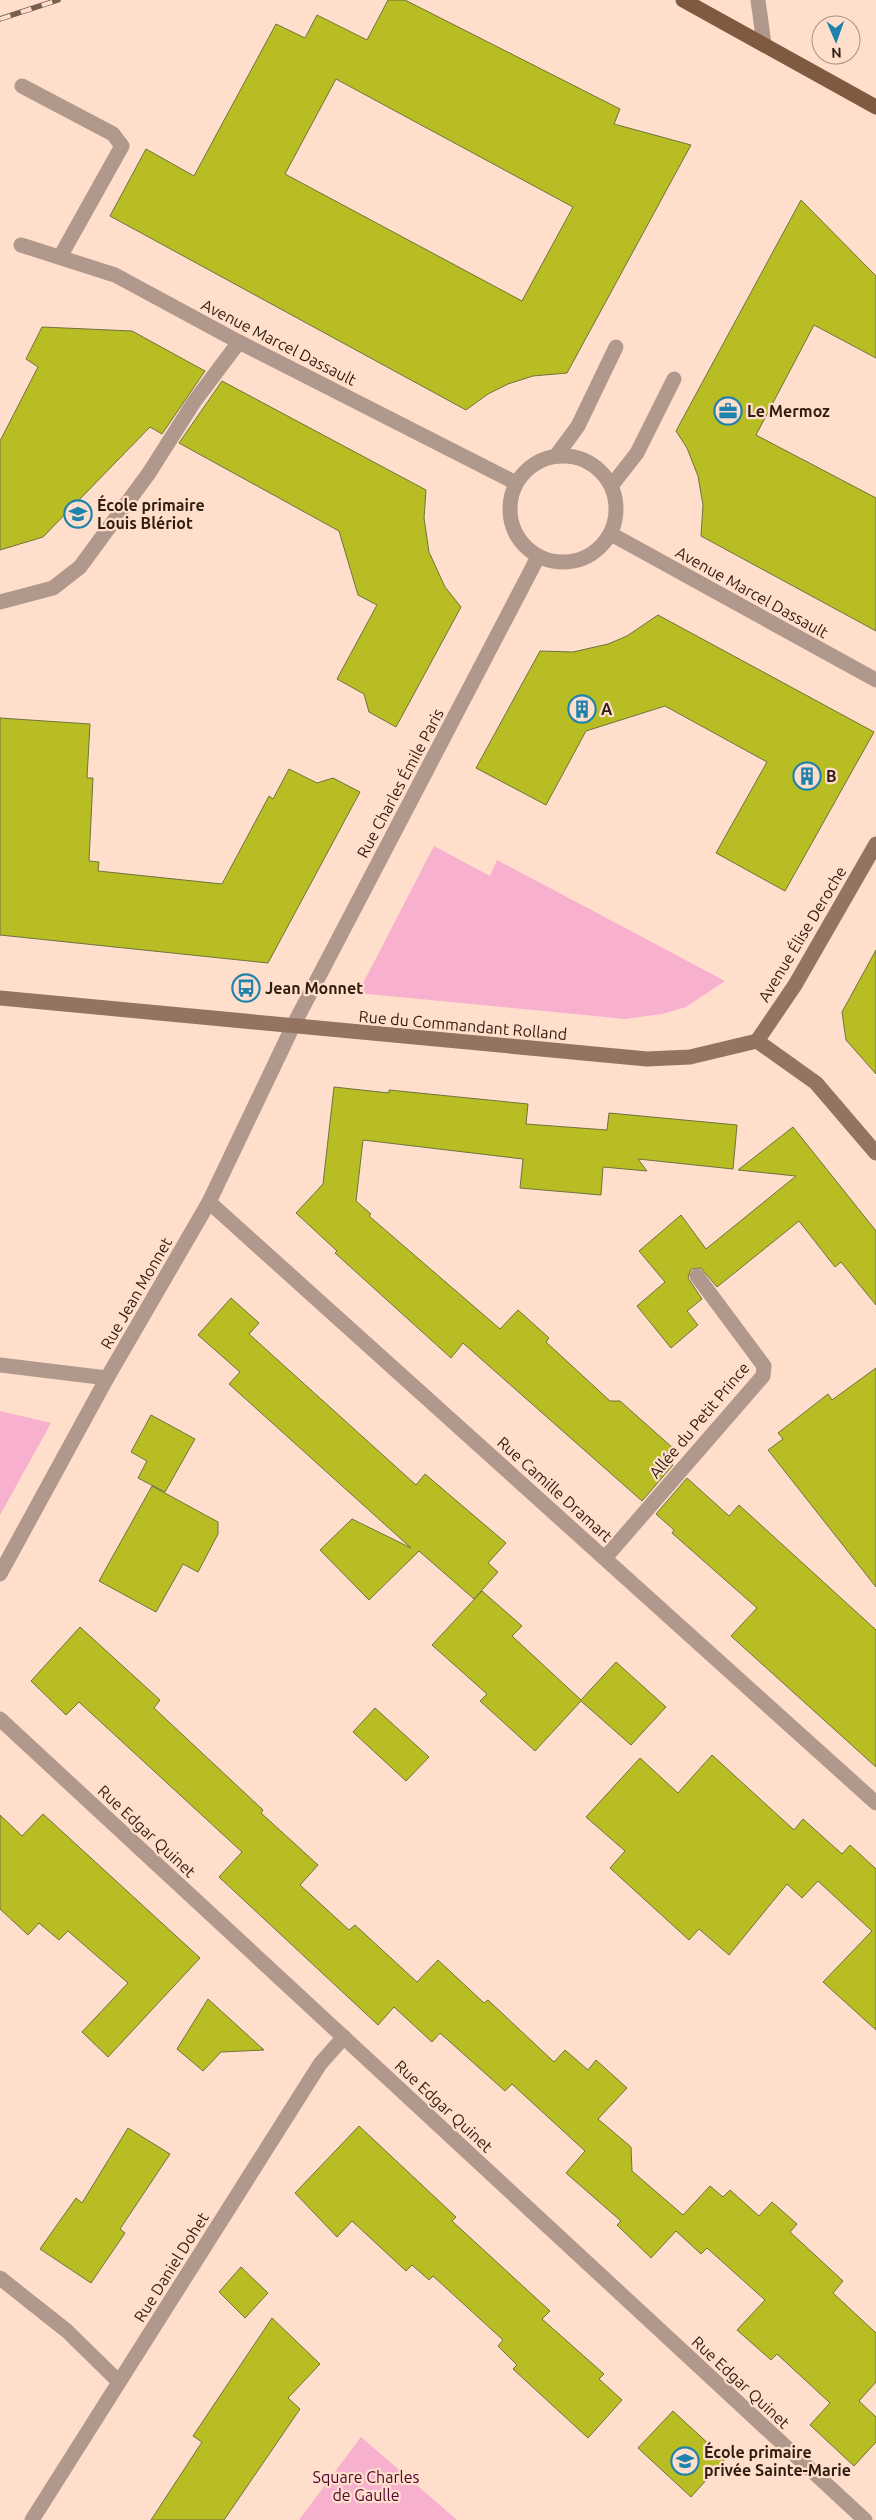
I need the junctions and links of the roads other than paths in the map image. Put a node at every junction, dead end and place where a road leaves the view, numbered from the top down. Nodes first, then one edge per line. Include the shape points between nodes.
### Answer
1 (683, 0) edge
2 (758, 0) edge
3 (764, 44) junction
4 (22, 86) dead end
5 (876, 107) edge
6 (21, 245) dead end
7 (60, 258) junction
8 (239, 342) junction
9 (616, 347) dead end
10 (674, 379) dead end
11 (556, 456) junction
12 (516, 483) junction
13 (612, 485) junction
14 (611, 534) junction
15 (538, 557) junction
16 (0, 602) edge
17 (876, 680) edge
18 (876, 844) edge
19 (0, 998) edge
20 (293, 1026) junction
21 (757, 1041) junction
22 (876, 1153) edge
23 (210, 1202) junction
24 (698, 1276) dead end
25 (0, 1364) edge
26 (107, 1378) junction
27 (605, 1558) junction
28 (0, 1574) edge
29 (0, 1719) edge
30 (876, 1803) edge
31 (344, 2037) junction
32 (0, 2278) edge
33 (119, 2382) junction
34 (32, 2520) edge
35 (865, 2520) edge

1 - 3 main road
2 - 3 street
3 - 5 main road
4 - 7 street via 113,134 122,146
6 - 7 street, Avenue Marcel Dassault
7 - 8 street, Avenue Marcel Dassault via 116,275
8 - 12 street, Avenue Marcel Dassault
8 - 16 street via 80,567 53,588
9 - 11 street via 578,426
10 - 13 street via 637,453
11 - 12 street via 540,460
11 - 13 street via 573,456 589,461
12 - 15 street via 510,500 512,524 525,546
13 - 14 street via 617,510
14 - 15 street via 601,548 587,558 554,562
14 - 17 street, Avenue Marcel Dassault
15 - 20 street, Rue Charles Émile Paris
18 - 21 street, Avenue Élise Deroche via 795,985
19 - 20 street, Rue du Commandant Rolland
20 - 21 street, Rue du Commandant Rolland via 647,1059 690,1057
20 - 23 street, Rue Jean Monnet
21 - 22 street via 816,1083
23 - 26 street, Rue Jean Monnet
23 - 27 street, Rue Camille Dramart
24 - 27 street, Allée du Petit Prince via 764,1366 763,1376
25 - 26 street
26 - 28 street, Rue Jean Monnet
27 - 30 street, Rue Camille Dramart
29 - 31 street, Rue Edgar Quinet
31 - 33 street, Rue Daniel Dohet via 320,2064
31 - 35 street, Rue Edgar Quinet
32 - 33 street via 66,2331
33 - 34 street, Rue Daniel Dohet

